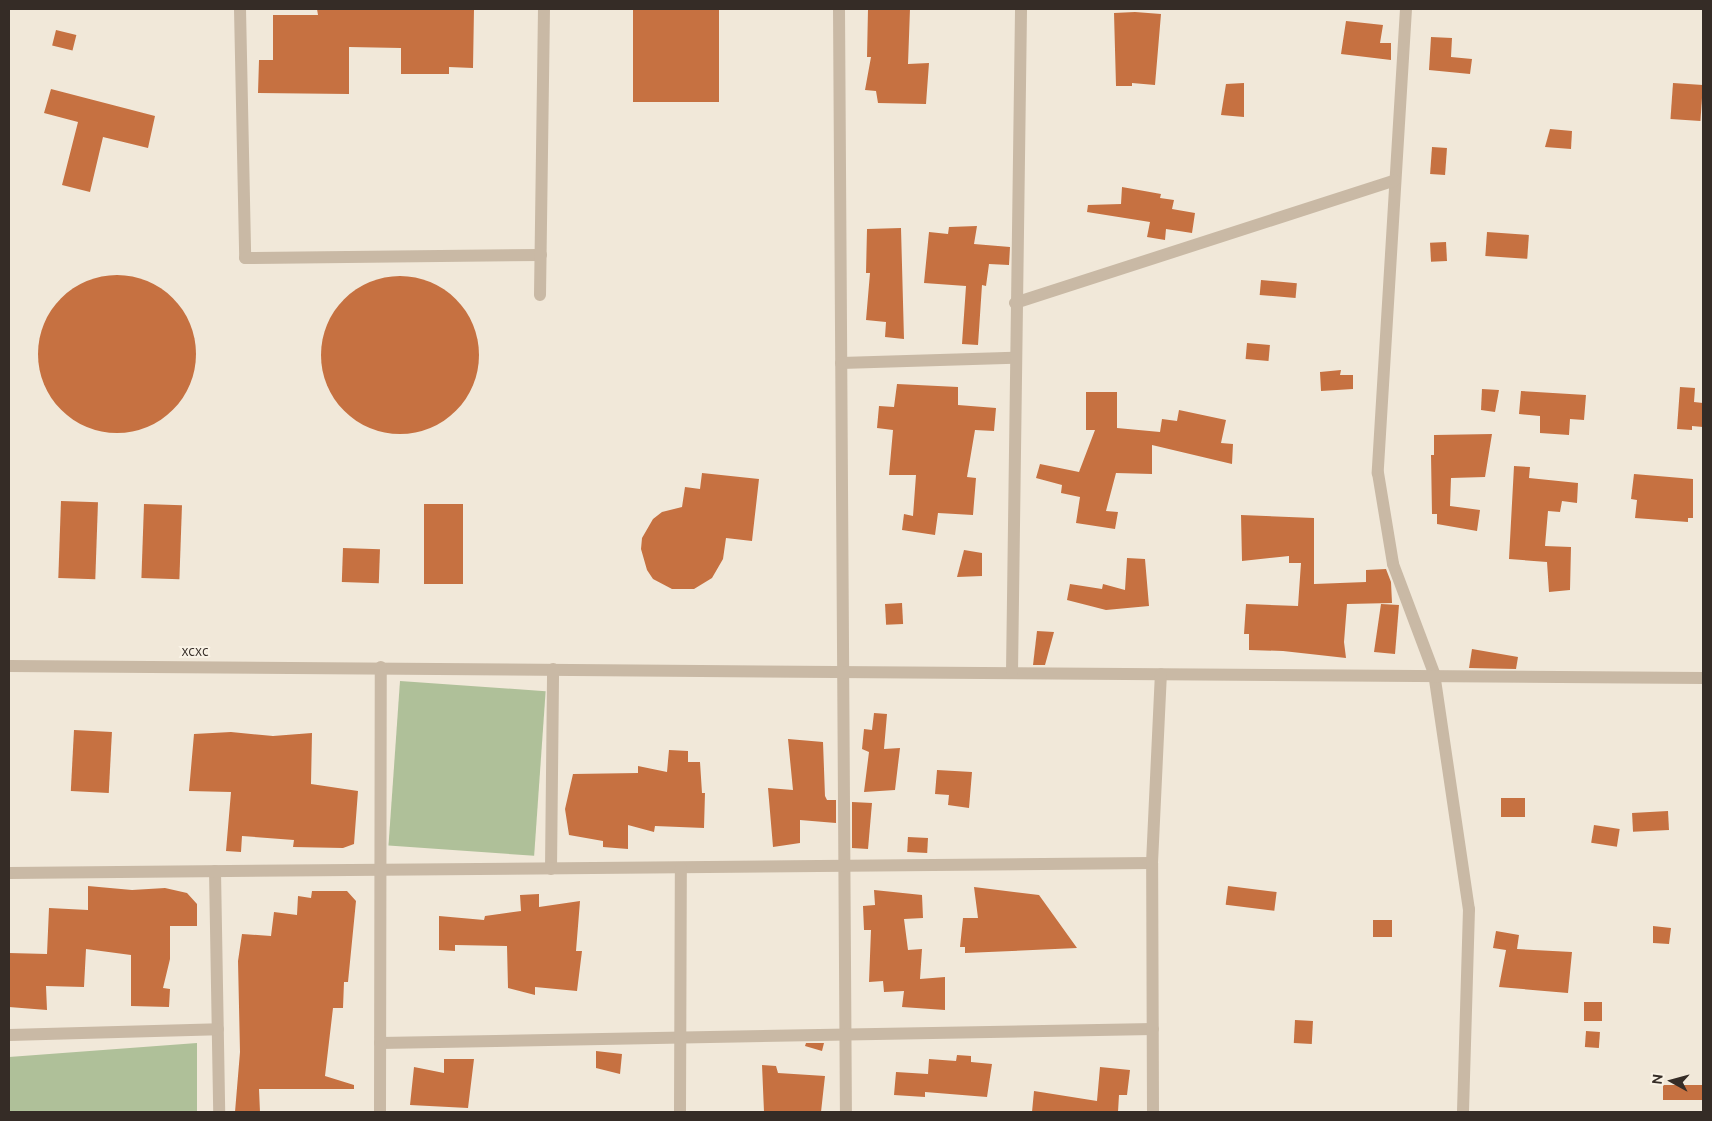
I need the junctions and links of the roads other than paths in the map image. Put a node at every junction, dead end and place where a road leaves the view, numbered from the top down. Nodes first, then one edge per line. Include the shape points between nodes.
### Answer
1 (240, 9) edge
2 (544, 9) edge
3 (839, 9) edge
4 (1021, 9) edge
5 (1406, 9) edge
6 (1395, 180) junction
7 (541, 255) junction
8 (540, 295) dead end
9 (1015, 303) junction
10 (1014, 358) junction
11 (841, 363) junction
12 (9, 666) edge
13 (381, 667) junction
14 (553, 668) junction
15 (844, 671) junction
16 (1012, 672) junction
17 (1161, 674) junction
18 (1434, 676) junction
19 (1703, 678) edge
20 (1152, 863) junction
21 (845, 867) junction
22 (681, 868) junction
23 (381, 870) junction
24 (551, 870) junction
25 (215, 871) junction
26 (9, 872) edge
27 (218, 1029) junction
28 (1153, 1029) junction
29 (9, 1034) edge
30 (846, 1034) junction
31 (680, 1038) junction
32 (380, 1043) junction
33 (219, 1112) edge
34 (380, 1112) edge
35 (680, 1112) edge
36 (846, 1112) edge
37 (1153, 1112) edge
38 (1463, 1112) edge

1 - 7 street via 245,258
2 - 7 street
3 - 11 street
4 - 9 street
5 - 6 street
6 - 9 street
6 - 18 street via 1378,473 1393,564
7 - 8 street
9 - 10 street
10 - 11 street
10 - 16 street
11 - 15 street
12 - 13 street, xcxc
13 - 14 street, xcxc
13 - 23 street
14 - 15 street, xcxc
14 - 24 street
15 - 16 street, xcxc
15 - 21 street
16 - 17 street, xcxc
17 - 18 street, xcxc
17 - 20 street
18 - 19 street, xcxc
18 - 38 street via 1469,909
20 - 21 street
20 - 28 street
21 - 22 street
21 - 30 street
22 - 24 street
22 - 31 street
23 - 24 street
23 - 25 street
23 - 32 street
25 - 26 street
25 - 27 street
27 - 29 street
27 - 33 street
28 - 30 street
28 - 37 street
30 - 31 street
30 - 36 street
31 - 32 street
31 - 35 street
32 - 34 street

